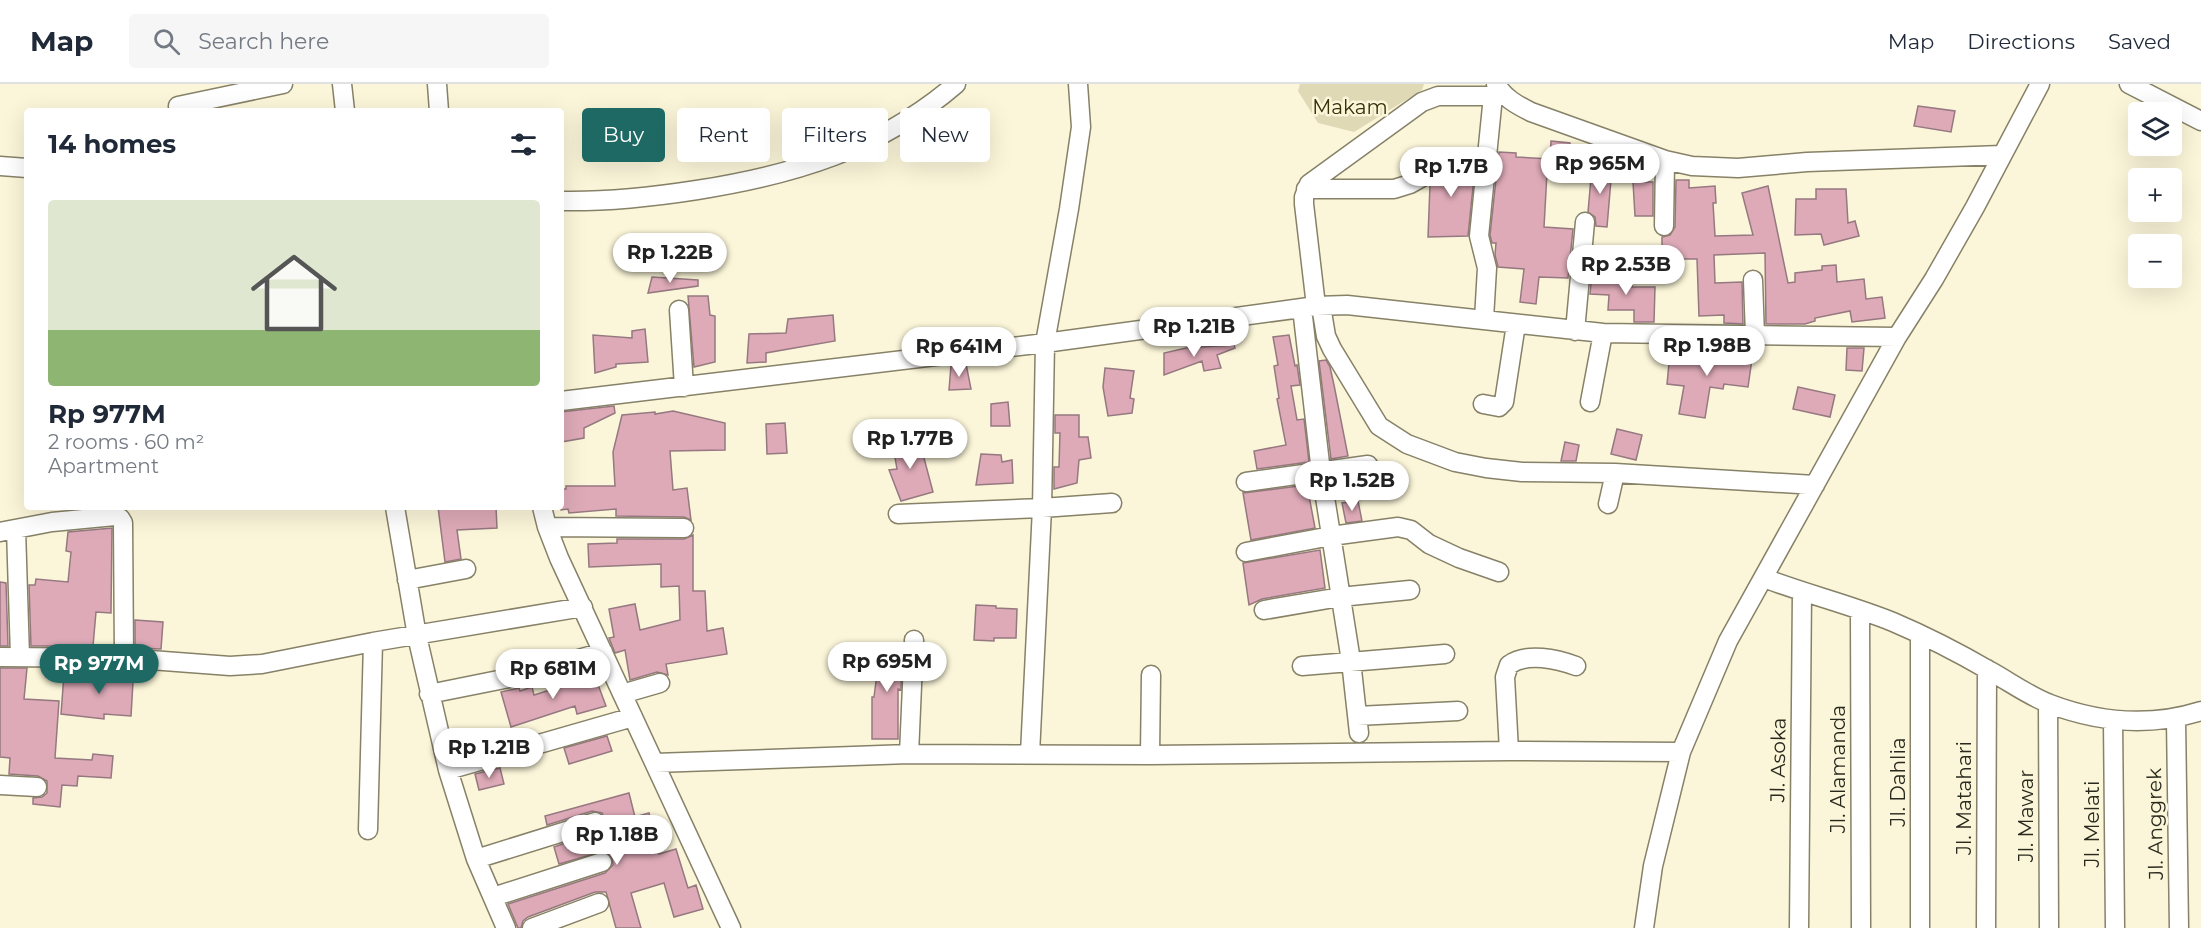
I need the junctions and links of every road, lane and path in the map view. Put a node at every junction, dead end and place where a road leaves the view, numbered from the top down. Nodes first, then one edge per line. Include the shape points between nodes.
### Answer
1 (283, 84) edge
2 (342, 84) edge
3 (437, 84) edge
4 (956, 84) edge
5 (1078, 84) edge
6 (2040, 84) edge
7 (2129, 84) edge
8 (1498, 92) edge
9 (178, 106) dead end
10 (345, 108) edge
11 (439, 108) edge
12 (2201, 121) edge
13 (2002, 155) junction
14 (1665, 160) junction
15 (0, 166) edge
16 (24, 168) edge
17 (1433, 171) dead end
18 (1306, 189) junction
19 (564, 201) edge
20 (1585, 222) dead end
21 (1664, 226) dead end
22 (1753, 280) dead end
23 (1313, 307) junction
24 (679, 310) dead end
25 (1484, 319) junction
26 (1516, 324) junction
27 (1575, 331) junction
28 (1603, 333) junction
29 (1755, 336) junction
30 (1897, 337) junction
31 (1045, 343) junction
32 (684, 387) junction
33 (564, 401) edge
34 (1590, 402) dead end
35 (1483, 404) dead end
36 (1368, 465) dead end
37 (1322, 472) junction
38 (1615, 473) junction
39 (1246, 482) dead end
40 (1815, 485) junction
41 (1112, 503) dead end
42 (1608, 504) dead end
43 (1042, 508) junction
44 (395, 510) edge
45 (543, 510) edge
46 (898, 514) dead end
47 (547, 527) junction
48 (684, 528) dead end
49 (8, 530) edge
50 (1331, 536) junction
51 (1246, 552) dead end
52 (466, 569) dead end
53 (1499, 572) dead end
54 (1764, 578) junction
55 (407, 580) junction
56 (1410, 590) dead end
57 (1802, 592) junction
58 (1340, 597) junction
59 (583, 606) junction
60 (1264, 610) dead end
61 (1860, 610) junction
62 (1920, 635) junction
63 (417, 636) junction
64 (914, 640) dead end
65 (373, 642) junction
66 (603, 652) junction
67 (1445, 654) dead end
68 (0, 657) edge
69 (20, 657) junction
70 (124, 658) junction
71 (1351, 661) junction
72 (1302, 666) dead end
73 (1576, 666) dead end
74 (1987, 669) junction
75 (1151, 675) dead end
76 (660, 683) dead end
77 (429, 694) junction
78 (622, 694) junction
79 (2048, 703) junction
80 (1458, 711) dead end
81 (2201, 711) edge
82 (633, 717) junction
83 (2176, 719) junction
84 (2113, 720) junction
85 (1509, 751) junction
86 (1681, 752) junction
87 (909, 754) junction
88 (1030, 754) junction
89 (1150, 755) junction
90 (656, 763) junction
91 (448, 770) junction
92 (0, 785) edge
93 (37, 787) dead end
94 (595, 822) dead end
95 (368, 830) dead end
96 (476, 859) junction
97 (602, 862) dead end
98 (493, 897) junction
99 (599, 903) dead end
100 (506, 928) edge
101 (532, 928) edge
102 (732, 928) edge
103 (1644, 928) edge
104 (1798, 928) edge
105 (1861, 928) edge
106 (1920, 928) edge
107 (1986, 928) edge
108 (2049, 928) edge
109 (2115, 928) edge
110 (2179, 928) edge

1 - 9 street
2 - 10 street
3 - 11 street
4 - 19 street via 890,131 791,171 651,197
5 - 31 street via 1081,127
6 - 13 street
7 - 12 street
8 - 14 street via 1531,112
8 - 18 street via 1438,96 1422,102
8 - 25 street via 1479,236 1487,268
13 - 14 street via 1738,168 1692,166
13 - 30 street via 1934,279
14 - 21 street
15 - 16 street
17 - 18 street via 1394,189
18 - 23 street
20 - 27 street
22 - 29 street
23 - 25 street via 1347,305
23 - 31 street
23 - 37 street
23 - 38 street via 1332,350 1379,426 1407,444 1455,462 1486,468
24 - 32 street
25 - 26 street
26 - 27 street
26 - 35 street via 1504,402 1499,407
27 - 28 street
28 - 29 street
28 - 34 street
29 - 30 street
30 - 40 street
31 - 32 street
31 - 43 street
32 - 33 street
36 - 37 street
37 - 39 street
37 - 50 street
38 - 40 street
38 - 42 street
40 - 54 street
41 - 43 street
43 - 46 street
43 - 88 street
44 - 55 street
45 - 47 street
47 - 48 street
47 - 59 street
49 - 69 street
49 - 70 street via 52,522 120,518
50 - 51 street
50 - 53 street via 1405,528 1429,544
50 - 58 street
52 - 55 street
54 - 57 street
54 - 86 street via 1728,641
55 - 63 street
56 - 58 street
57 - 61 street
57 - 104 street, Jl. Asoka
58 - 60 street
58 - 71 street
59 - 63 street
59 - 66 street
61 - 62 street
61 - 105 street, Jl. Alamanda
62 - 74 street
62 - 106 street, Jl. Dahlia
63 - 65 street
63 - 77 street
64 - 87 street
65 - 70 street via 262,664 230,666
65 - 95 street
66 - 77 street via 519,676
66 - 78 street
67 - 71 street
68 - 69 street
69 - 70 street
71 - 72 street
71 - 80 street via 1358,724
73 - 85 street via 1544,658 1523,659 1509,665 1505,676
74 - 79 street
74 - 107 street, Jl. Matahari
75 - 89 street
76 - 78 street
77 - 91 street
78 - 82 street
79 - 84 street
79 - 108 street, Jl. Mawar
81 - 83 street
82 - 90 street
82 - 91 street
83 - 84 street
83 - 110 street, Jl. Anggrek
84 - 109 street, Jl. Melati
85 - 86 street
85 - 89 street
86 - 103 street via 1653,866
87 - 88 street
87 - 90 street
88 - 89 street
90 - 102 street
91 - 96 street
92 - 93 street
94 - 96 street
96 - 98 street
97 - 98 street
98 - 100 street
99 - 101 street

